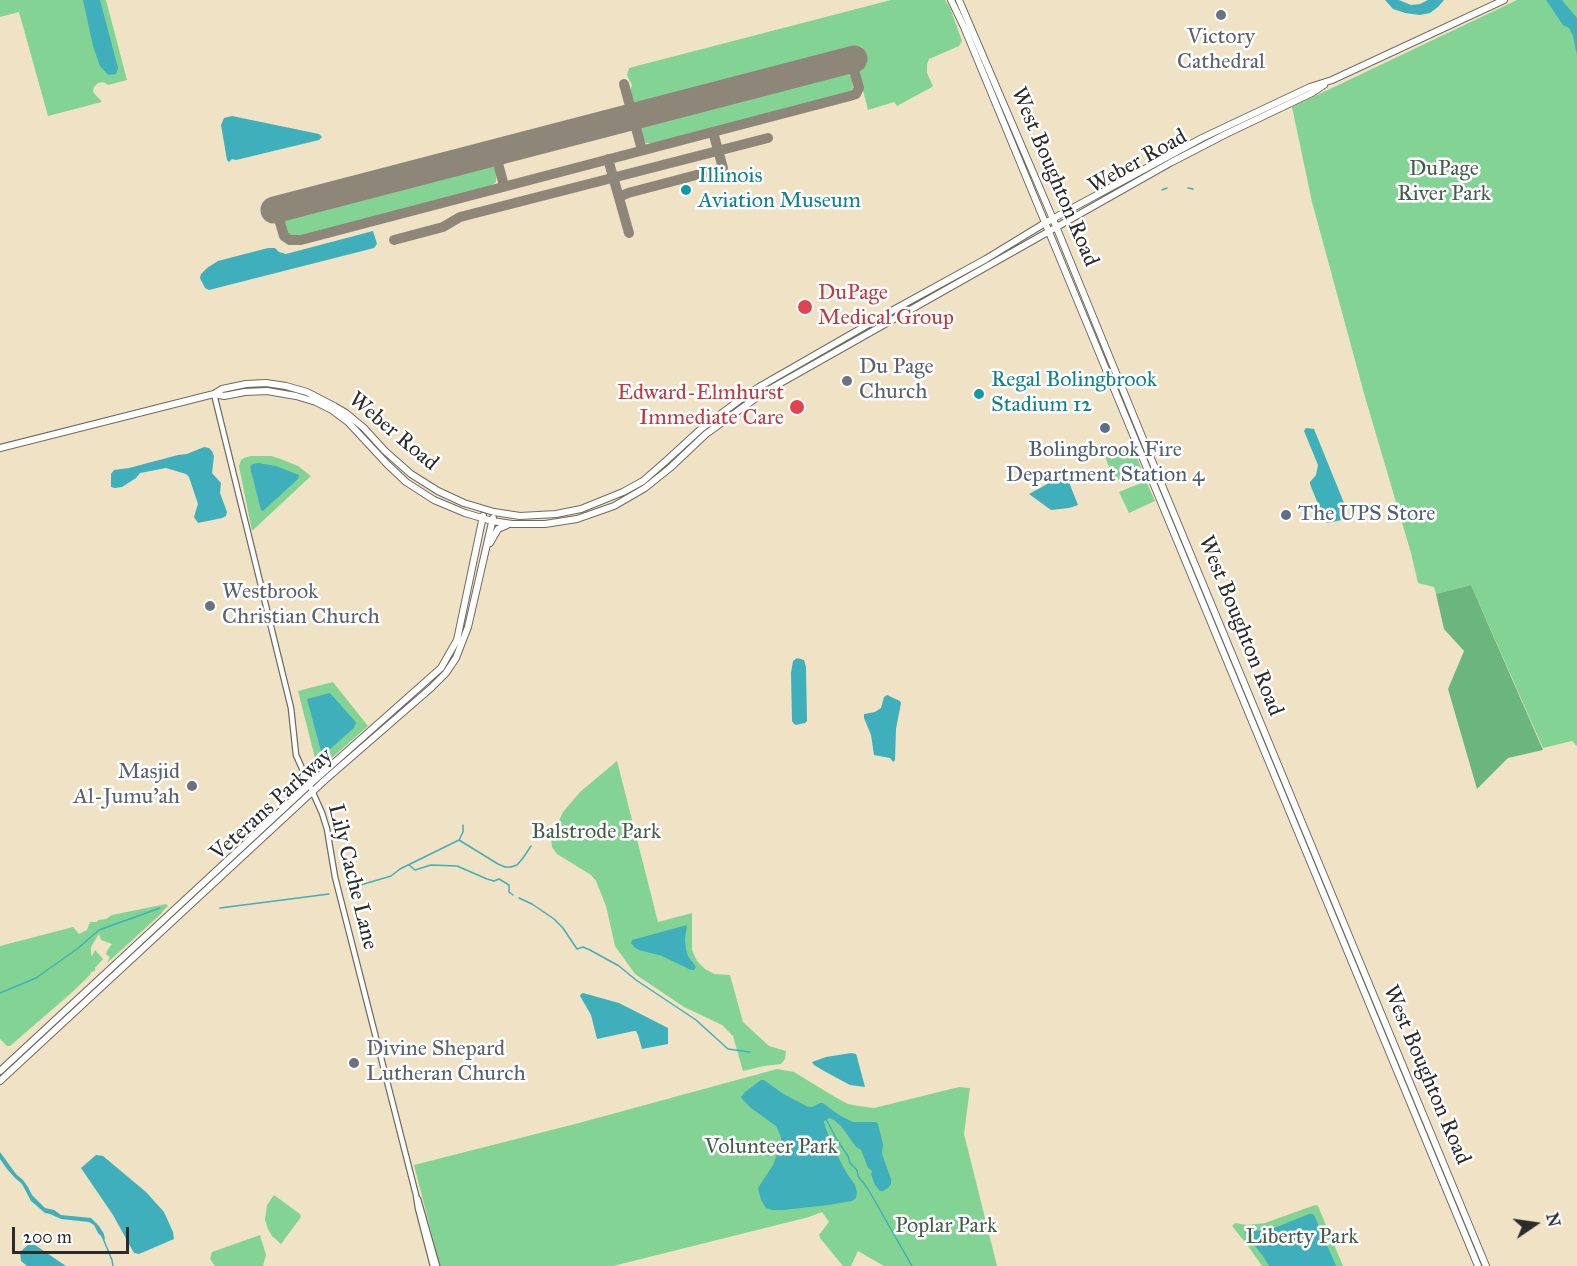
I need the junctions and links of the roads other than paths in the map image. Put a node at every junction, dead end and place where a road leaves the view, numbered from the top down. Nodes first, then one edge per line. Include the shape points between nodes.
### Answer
1 (951, 0) edge
2 (959, 0) edge
3 (1504, 0) edge
4 (1332, 80) junction
5 (1053, 219) junction
6 (1045, 223) junction
7 (1057, 227) junction
8 (1049, 232) junction
9 (975, 265) junction
10 (956, 284) junction
11 (213, 394) junction
12 (0, 448) edge
13 (484, 509) junction
14 (494, 512) junction
15 (482, 519) junction
16 (492, 521) junction
17 (512, 524) junction
18 (486, 552) junction
19 (309, 785) junction
20 (312, 792) junction
21 (0, 1071) edge
22 (0, 1081) edge
23 (435, 1266) edge
24 (1478, 1266) edge
25 (1486, 1266) edge

1 - 6 main road, West Boughton Road
2 - 5 main road, West Boughton Road
3 - 4 main road, Weber Road
4 - 5 main road, Weber Road via 1202,138
4 - 7 main road, Weber Road via 1170,163
5 - 6 main road, Weber Road
5 - 7 main road, West Boughton Road
6 - 8 main road, West Boughton Road
6 - 9 main road, Weber Road
7 - 8 main road, Weber Road
7 - 25 main road, West Boughton Road
8 - 10 main road, Weber Road
8 - 24 main road, West Boughton Road
9 - 10 main road
9 - 14 main road, Weber Road via 745,396 643,481 623,492 588,507 556,514 520,516
10 - 17 main road, Weber Road via 763,393 706,434 635,495 577,519 545,525
11 - 12 main road, Weber Road
11 - 13 main road, Weber Road via 256,383 307,392 346,413 423,482
11 - 15 main road, Weber Road via 267,391 316,402 348,422 415,489 450,508
11 - 19 street, Lily Cache Lane via 291,708 297,755
13 - 14 main road, Weber Road
13 - 15 main road, Veterans Parkway
14 - 16 main road, Veterans Parkway
15 - 16 main road, Weber Road
15 - 19 main road, Veterans Parkway via 457,640 441,668
16 - 17 main road, Weber Road
16 - 18 main road, Veterans Parkway
17 - 18 main road via 498,529
18 - 20 main road, Veterans Parkway via 463,642 446,673
19 - 20 street, Lily Cache Lane
19 - 21 main road, Veterans Parkway
20 - 22 main road, Veterans Parkway
20 - 23 street, Lily Cache Lane via 327,829 335,877

